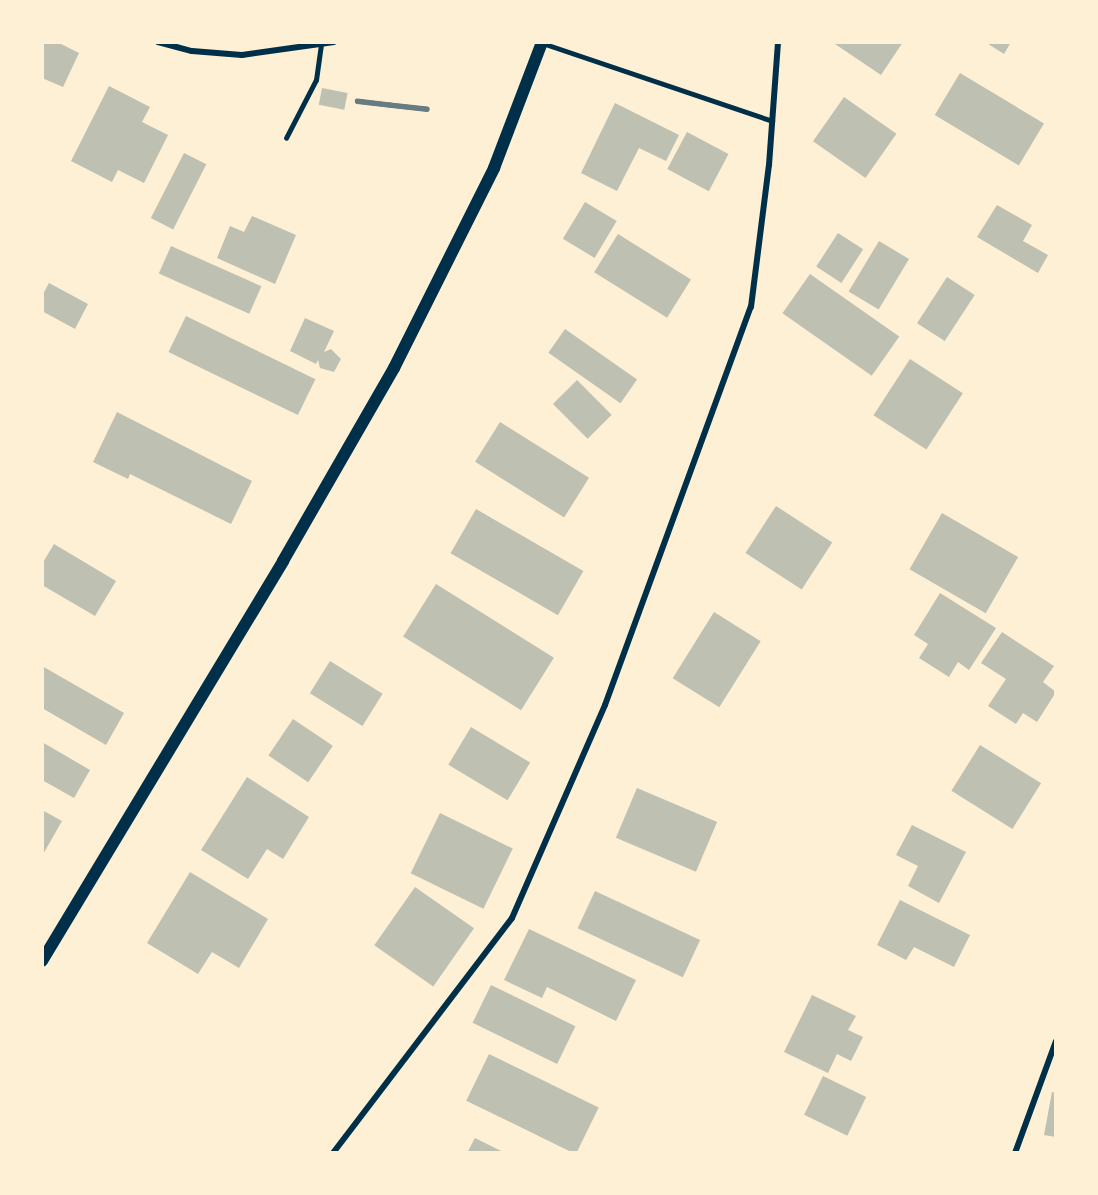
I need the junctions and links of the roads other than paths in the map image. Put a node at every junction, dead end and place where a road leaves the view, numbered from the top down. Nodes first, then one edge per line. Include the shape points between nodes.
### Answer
1 (158, 42) edge
2 (334, 42) edge
3 (542, 42) edge
4 (778, 42) edge
5 (321, 45) junction
6 (772, 121) junction
7 (286, 138) dead end
8 (42, 961) edge
9 (1056, 1041) edge
10 (333, 1153) edge
11 (1015, 1153) edge

1 - 5 street via 192,51 242,55
2 - 5 street
3 - 6 street
3 - 8 main road via 495,168 394,368 283,561
4 - 6 street
5 - 7 lane via 316,80
6 - 10 street via 751,307 605,705 512,918
9 - 11 street

